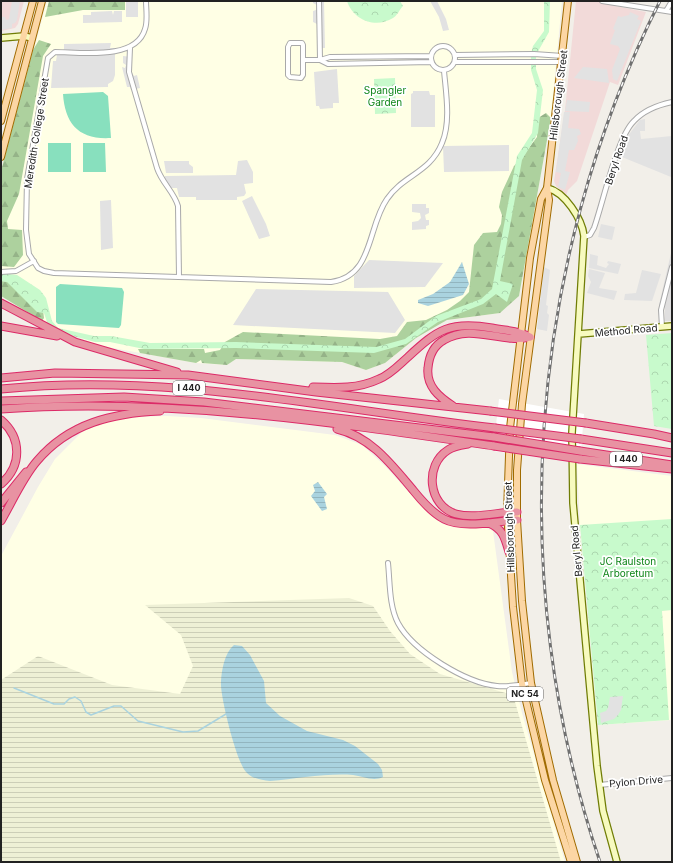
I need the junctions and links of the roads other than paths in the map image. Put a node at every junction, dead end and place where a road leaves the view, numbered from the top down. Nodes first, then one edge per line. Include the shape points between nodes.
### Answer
1 (33, 1) edge
2 (42, 1) edge
3 (146, 1) edge
4 (319, 1) edge
5 (568, 1) edge
6 (602, 1) edge
7 (672, 1) edge
8 (617, 2) edge
9 (666, 11) junction
10 (672, 12) edge
11 (24, 36) junction
12 (1, 38) edge
13 (32, 38) junction
14 (130, 48) junction
15 (455, 55) junction
16 (473, 55) junction
17 (394, 56) junction
18 (431, 56) junction
19 (563, 59) junction
20 (303, 60) junction
21 (320, 60) junction
22 (432, 62) junction
23 (455, 62) junction
24 (473, 62) junction
25 (394, 63) junction
26 (444, 71) junction
27 (672, 102) edge
28 (1, 121) edge
29 (1, 157) edge
30 (547, 188) junction
31 (584, 237) junction
32 (34, 261) junction
33 (672, 267) edge
34 (1, 272) edge
35 (179, 276) junction
36 (1, 303) edge
37 (1, 326) edge
38 (672, 326) edge
39 (662, 327) junction
40 (579, 334) junction
41 (521, 336) junction
42 (530, 337) junction
43 (65, 338) junction
44 (188, 375) junction
45 (1, 378) edge
46 (274, 385) junction
47 (1, 388) edge
48 (1, 401) edge
49 (455, 408) junction
50 (1, 409) edge
51 (182, 410) junction
52 (1, 420) edge
53 (308, 422) junction
54 (672, 438) edge
55 (474, 443) junction
56 (672, 453) edge
57 (37, 461) junction
58 (672, 465) edge
59 (672, 469) edge
60 (1, 484) edge
61 (1, 503) edge
62 (507, 512) junction
63 (517, 512) junction
64 (508, 520) junction
65 (517, 520) junction
66 (1, 521) edge
67 (488, 523) junction
68 (509, 552) junction
69 (388, 563) dead end
70 (531, 683) junction
71 (522, 684) junction
72 (672, 778) edge
73 (599, 785) junction
74 (571, 862) edge
75 (577, 862) edge
76 (617, 862) edge

1 - 11 main road
2 - 13 main road
3 - 14 street via 146,29
4 - 21 street
5 - 19 main road, Hillsborough Street
6 - 8 street
7 - 9 street
8 - 9 street
9 - 10 street
11 - 12 street
11 - 13 street
11 - 28 main road
13 - 29 main road
14 - 32 street, Meredith College Street via 114,52 55,52 48,58 26,194 27,244
14 - 35 street via 129,72 160,178 175,196 178,206
15 - 16 street
15 - 18 street via 451,48 444,46 436,49
15 - 23 street
16 - 19 street via 534,54
16 - 24 street
17 - 18 street
17 - 21 street via 330,57
17 - 25 street
18 - 22 street
19 - 24 street
19 - 30 main road, Hillsborough Street
20 - 20 street via 302,43 290,43 290,77 301,78
20 - 21 street
21 - 25 street via 328,64
22 - 25 street
22 - 26 street via 436,68
23 - 24 street
23 - 26 street via 451,68
26 - 35 street via 446,131 443,142 427,166 397,187 387,198 364,260 355,272 342,280 331,282
27 - 31 street, Beryl Road via 644,111 629,126 594,228 590,235
30 - 31 street, Beryl Road via 554,191 573,209 581,223
30 - 41 main road, Hillsborough Street via 541,199 533,235
30 - 42 main road, Hillsborough Street via 549,200
31 - 40 street, Beryl Road
32 - 34 street via 16,271
32 - 35 street via 44,272
33 - 39 street via 661,310
36 - 43 highway
37 - 43 highway
38 - 39 street, Method Road
39 - 40 street, Method Road
40 - 73 street, Beryl Road via 572,433 572,488 588,688
41 - 42 highway
41 - 46 highway via 464,326 452,327 439,332 387,375 373,382 348,388
41 - 49 highway via 465,332 439,342 430,355 428,378 440,398
41 - 62 main road, Hillsborough Street / NC 54 via 509,437
42 - 63 main road, Hillsborough Street / NC 54 via 520,422
43 - 44 highway
44 - 45 highway via 55,373
44 - 46 highway
46 - 49 highway
47 - 56 highway, I 440, bridge via 91,384 162,386 253,395
48 - 58 highway, I 440, bridge via 124,397 183,400 303,412 494,437
49 - 54 highway, bridge via 586,423
50 - 51 highway via 128,405
51 - 53 highway
51 - 57 highway via 133,412 101,419 78,429 52,446
52 - 60 highway via 14,435 18,455 9,477
53 - 55 highway
53 - 67 highway via 346,431 372,445 423,502 444,519 459,523
55 - 59 highway, bridge via 580,459
55 - 62 highway via 447,450 436,461 432,488 436,497 445,508 456,514
57 - 61 highway
57 - 66 highway
62 - 63 highway
62 - 64 main road, Hillsborough Street / NC 54
63 - 65 main road, Hillsborough Street / NC 54
64 - 65 highway
64 - 67 highway
64 - 68 main road, Hillsborough Street / NC 54
65 - 70 main road, Hillsborough Street / NC 54
67 - 68 highway via 498,527
68 - 71 main road, Hillsborough Street / NC 54
69 - 71 street via 398,623 416,646 425,654 478,681 496,686
70 - 71 street
70 - 75 main road, Hillsborough Street / NC 54 via 553,780
71 - 74 main road, Hillsborough Street / NC 54 via 545,780
72 - 73 street, Pylon Drive
73 - 76 street, Beryl Road via 603,811

